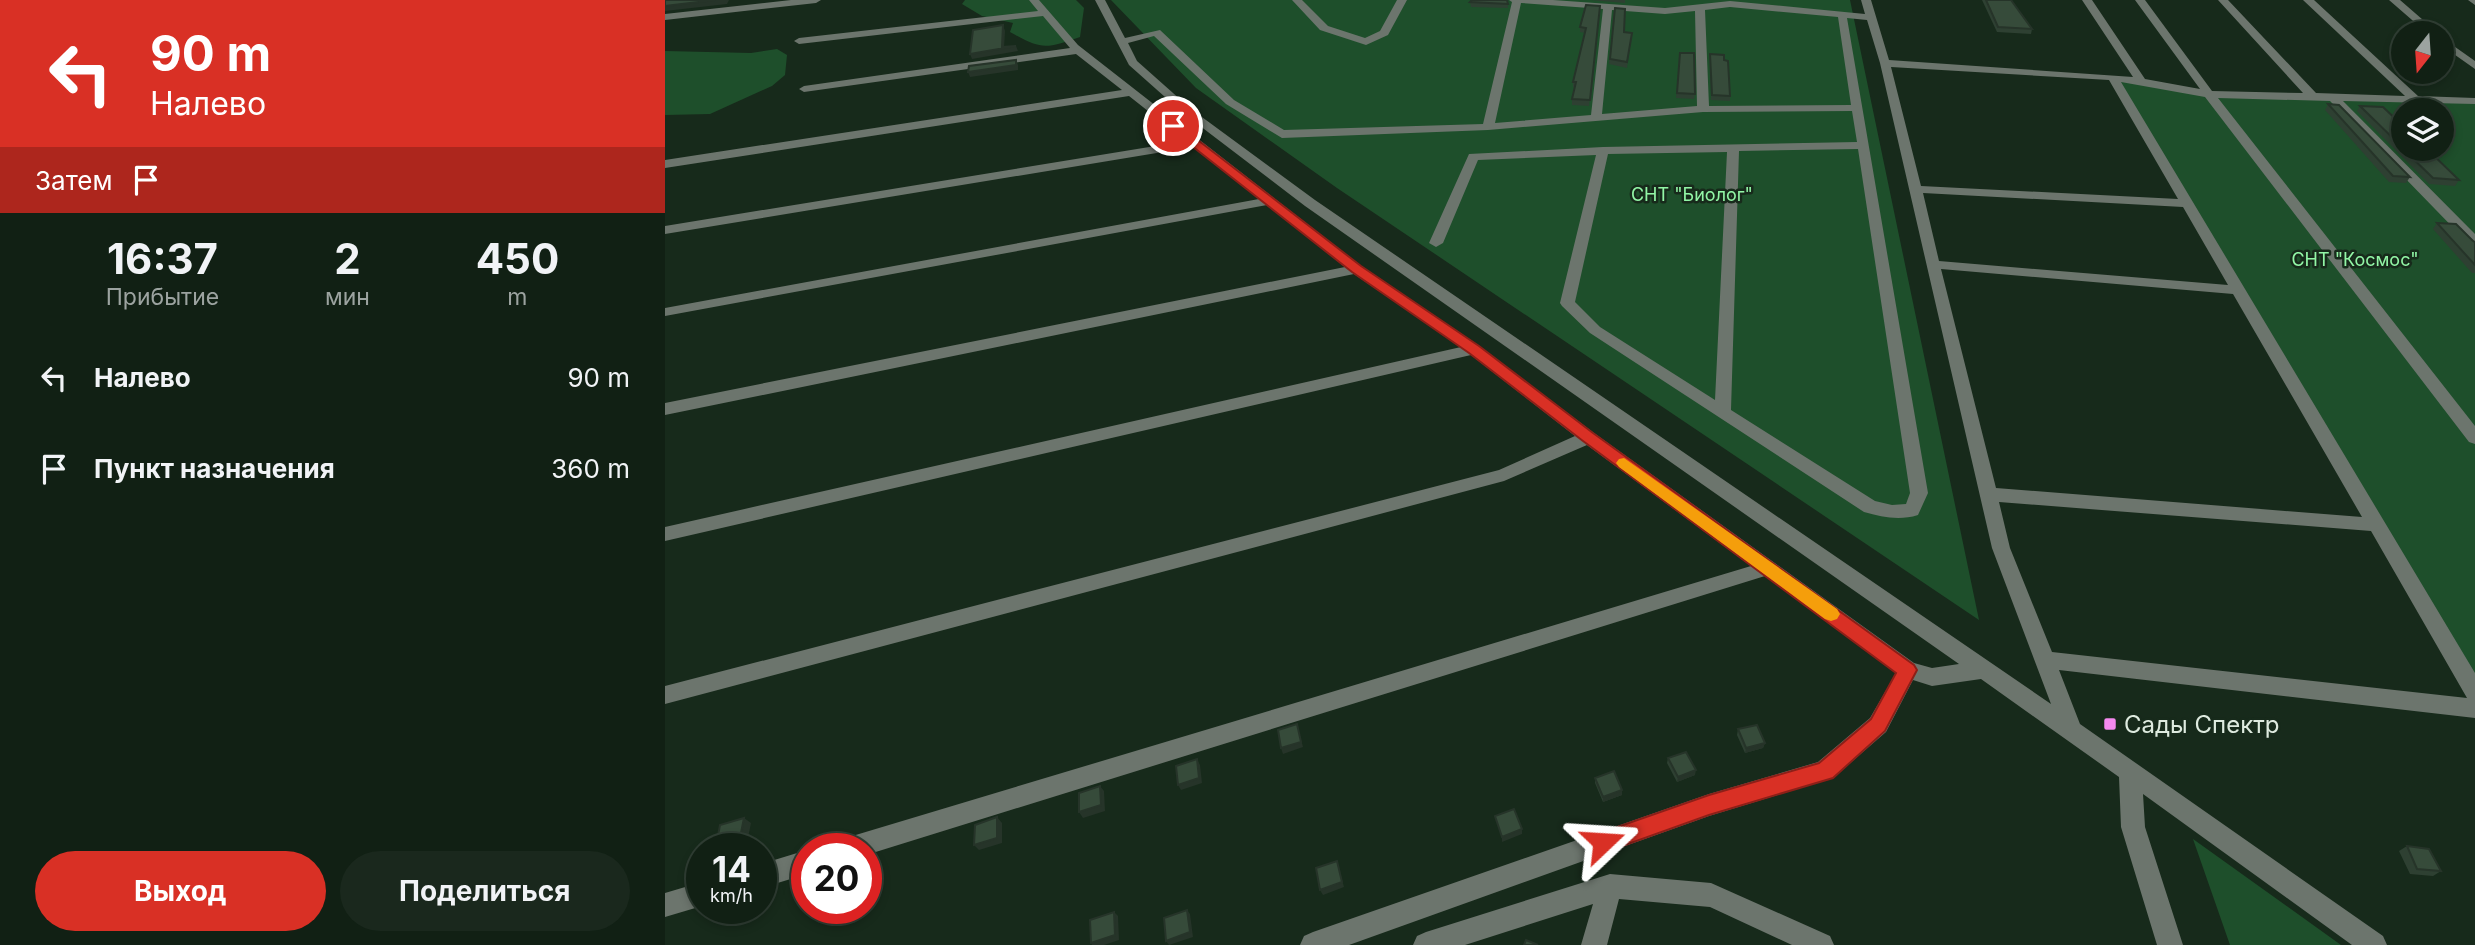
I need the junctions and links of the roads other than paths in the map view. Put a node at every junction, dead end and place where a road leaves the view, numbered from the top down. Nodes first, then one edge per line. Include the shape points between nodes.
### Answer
1 (815, 0) edge
2 (1100, 0) edge
3 (1297, 0) edge
4 (1402, 0) edge
5 (1515, 0) edge
6 (1867, 0) edge
7 (2087, 0) edge
8 (2140, 0) edge
9 (2224, 0) edge
10 (2308, 0) edge
11 (2394, 0) edge
12 (1723, 2) edge
13 (1612, 5) edge
14 (1040, 6) edge
15 (1700, 7) junction
16 (1842, 14) junction
17 (665, 17) edge
18 (1871, 17) junction
19 (2419, 21) edge
20 (799, 41) dead end
21 (1121, 42) junction
22 (1079, 50) junction
23 (2454, 50) edge
24 (1885, 63) junction
25 (2475, 66) edge
26 (2113, 77) junction
27 (2142, 83) junction
28 (804, 89) dead end
29 (1130, 92) junction
30 (2209, 94) junction
31 (2313, 97) junction
32 (2333, 97) junction
33 (2391, 98) edge
34 (2414, 98) edge
35 (2454, 101) edge
36 (2474, 102) edge
37 (1857, 108) junction
38 (1703, 109) junction
39 (1596, 120) junction
40 (1488, 127) junction
41 (1195, 143) junction
42 (1863, 145) junction
43 (1733, 147) junction
44 (1603, 151) junction
45 (665, 164) edge
46 (1913, 189) junction
47 (1270, 201) junction
48 (2187, 203) junction
49 (665, 230) edge
50 (2475, 242) edge
51 (1436, 243) dead end
52 (1931, 264) junction
53 (1356, 269) junction
54 (2239, 290) junction
55 (665, 312) edge
56 (1474, 349) junction
57 (665, 409) edge
58 (1723, 412) junction
59 (1588, 437) junction
60 (2475, 438) edge
61 (1987, 494) junction
62 (2377, 525) junction
63 (665, 534) edge
64 (1768, 568) junction
65 (2045, 660) junction
66 (1907, 670) junction
67 (1984, 670) junction
68 (2475, 692) edge
69 (665, 695) edge
70 (2475, 708) edge
71 (2072, 731) junction
72 (2130, 774) junction
73 (882, 839) edge
74 (1610, 886) junction
75 (686, 899) edge
76 (665, 905) edge
77 (1313, 945) edge
78 (1426, 945) edge
79 (1594, 945) edge
80 (1821, 945) edge
81 (2170, 945) edge
82 (2374, 945) edge

1 - 17 street
2 - 21 street
3 - 4 street via 1324,28 1366,42 1384,33
5 - 13 street
5 - 40 street
6 - 18 street
7 - 27 street
8 - 30 street
9 - 31 street
10 - 34 street
11 - 19 street
12 - 15 street
12 - 16 street
13 - 15 street via 1665,11
13 - 39 street
14 - 20 street
14 - 22 street
15 - 38 street
16 - 18 street
16 - 37 street
18 - 24 street
21 - 40 street via 1156,32 1230,102 1282,134
21 - 67 street via 1133,62 1187,111 1310,202
22 - 28 street
22 - 29 street
23 - 25 street
24 - 26 street
24 - 46 street
26 - 27 street
26 - 48 street
27 - 30 street
29 - 41 street
29 - 45 street
30 - 31 street
30 - 60 street
31 - 32 street
32 - 33 street
32 - 50 street
35 - 36 street
37 - 38 street
37 - 42 street
38 - 39 street
39 - 40 street
41 - 47 street
41 - 49 street
42 - 43 street
42 - 58 street via 1919,493 1912,510 1892,513 1870,507
43 - 44 street
43 - 58 street
44 - 51 street via 1473,157
44 - 58 street via 1567,303 1595,330
46 - 48 street
46 - 52 street
47 - 53 street
47 - 55 street
48 - 54 street
52 - 54 street
52 - 61 street
53 - 56 street
53 - 57 street
54 - 62 street
56 - 59 street
56 - 63 street
59 - 64 street
59 - 69 street via 1504,475
61 - 62 street
61 - 65 street via 2001,548
62 - 68 street
64 - 66 street
64 - 73 street
65 - 70 street
65 - 71 street
66 - 67 street via 1932,677
66 - 77 street via 1878,725 1825,771 1709,805
67 - 71 street
71 - 72 street
72 - 81 street via 2133,827
72 - 82 street
74 - 78 street
74 - 79 street
74 - 80 street via 1711,895
75 - 76 street

